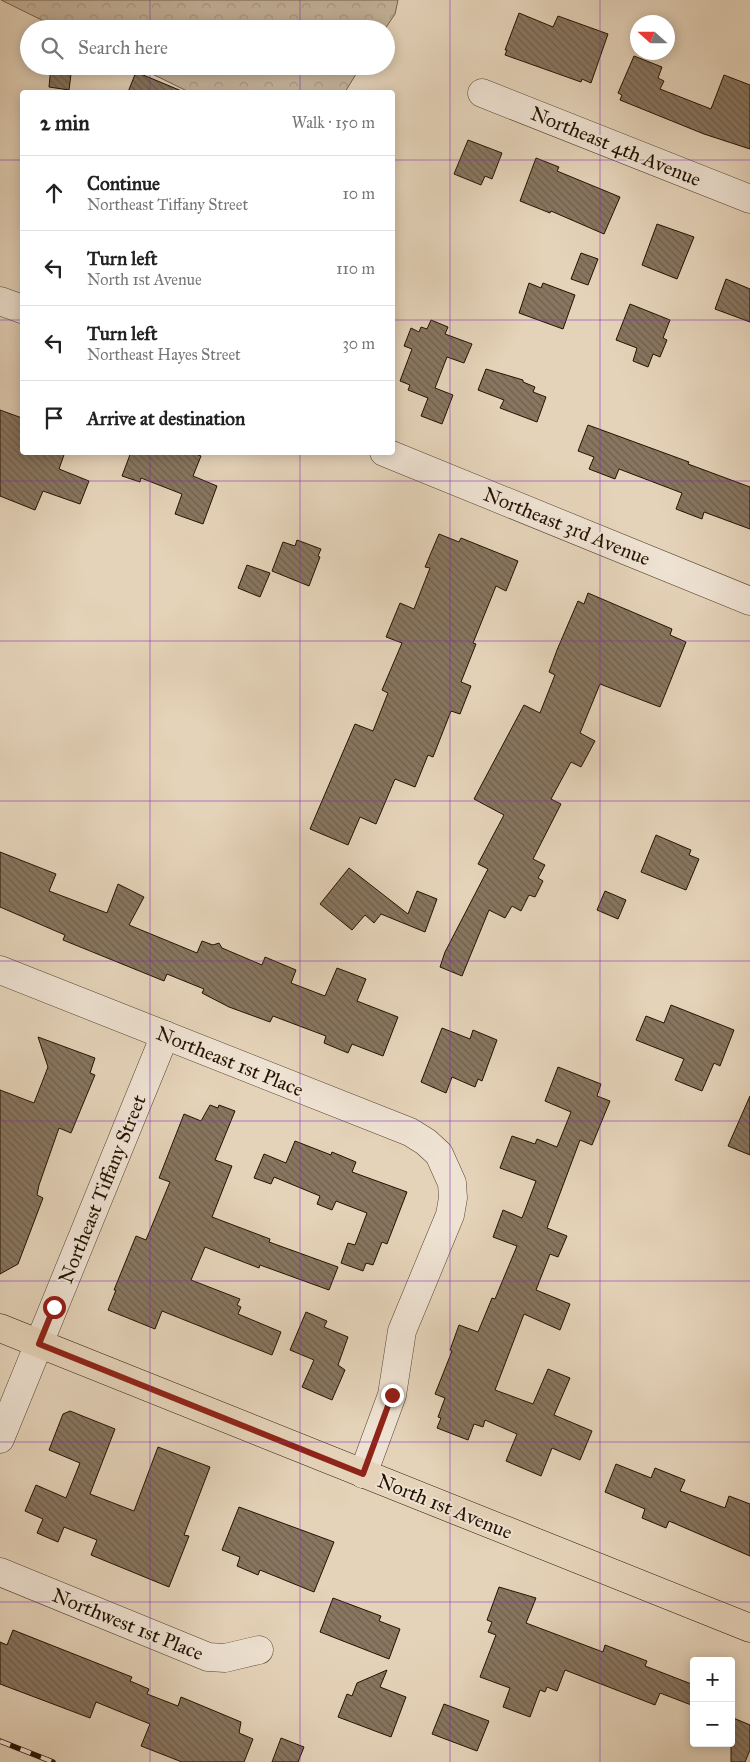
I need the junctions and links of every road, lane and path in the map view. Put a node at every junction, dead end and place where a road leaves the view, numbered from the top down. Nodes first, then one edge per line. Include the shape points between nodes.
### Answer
1 (482, 92) dead end
2 (750, 199) edge
3 (0, 300) edge
4 (20, 308) edge
5 (391, 455) edge
6 (750, 601) edge
7 (0, 970) edge
8 (165, 1035) junction
9 (0, 1328) edge
10 (39, 1344) junction
11 (0, 1439) edge
12 (363, 1474) junction
13 (0, 1572) edge
14 (750, 1628) edge
15 (259, 1650) dead end

1 - 2 street, Northeast 4th Avenue
3 - 4 street
5 - 6 street, Northeast 3rd Avenue
7 - 8 street, Northeast 1st Place
8 - 10 street, Northeast Tiffany Street
8 - 12 street, Northeast 1st Place via 410,1132 439,1154 447,1169 452,1183 450,1215 402,1331 392,1395
9 - 10 main road, North 1st Avenue
10 - 11 street, Northeast Tiffany Street
10 - 12 main road, North 1st Avenue
12 - 14 main road, North 1st Avenue
13 - 15 street, Northwest 1st Place via 208,1657 226,1658

